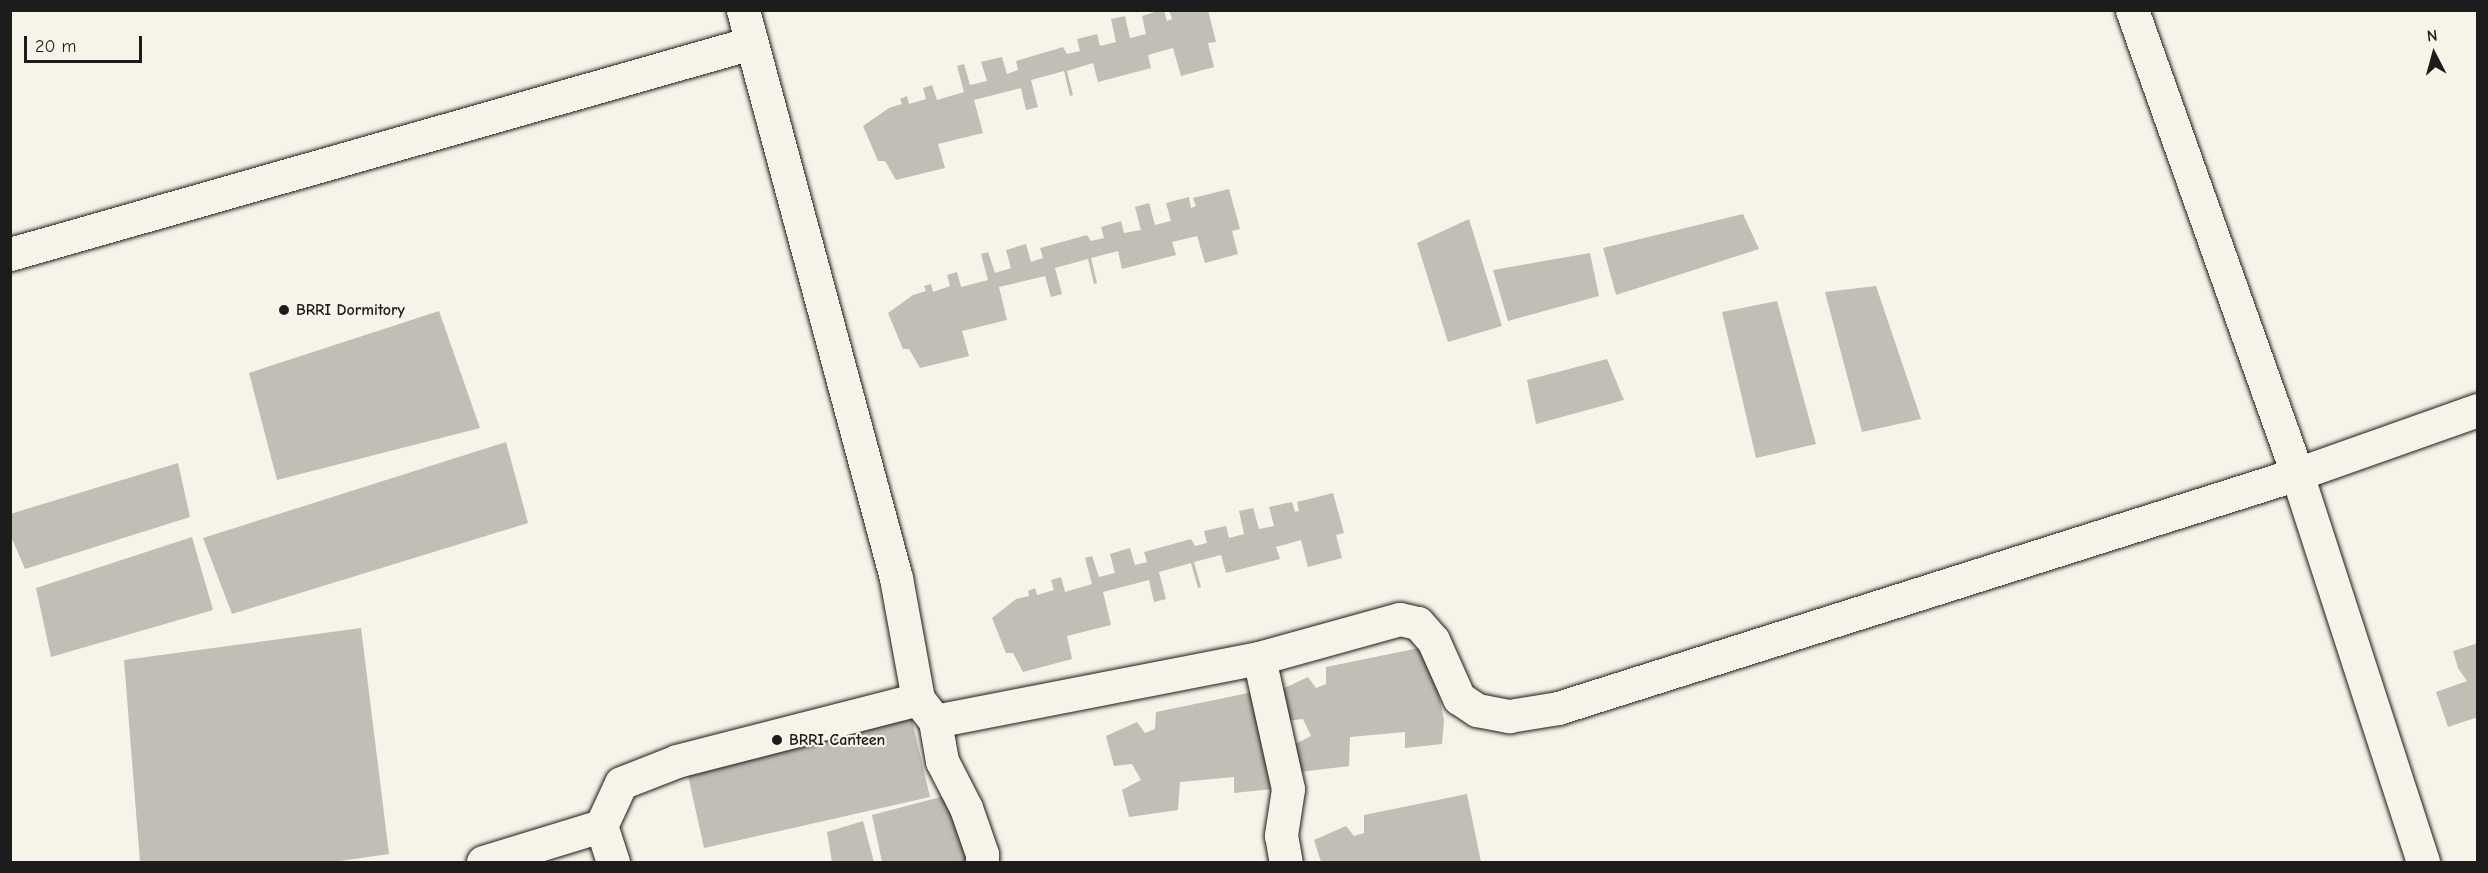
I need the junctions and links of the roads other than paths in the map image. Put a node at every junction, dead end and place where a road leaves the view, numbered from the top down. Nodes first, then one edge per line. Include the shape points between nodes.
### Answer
1 (743, 10) edge
2 (2132, 10) edge
3 (751, 43) junction
4 (10, 254) edge
5 (2478, 410) edge
6 (2297, 474) junction
7 (1259, 658) junction
8 (927, 710) junction
9 (601, 826) junction
10 (483, 862) edge
11 (613, 862) edge
12 (982, 862) edge
13 (1286, 862) edge
14 (2423, 862) edge

1 - 3 street
2 - 6 street
3 - 4 street
3 - 8 street via 896,578
5 - 6 street
6 - 7 street via 1558,708 1509,716 1477,710 1459,698 1433,640 1418,623 1400,619
6 - 14 street
7 - 8 street
7 - 13 street via 1288,789 1281,835
8 - 9 street via 677,761 621,783
8 - 12 street via 942,761 966,808
9 - 10 street
9 - 11 street

